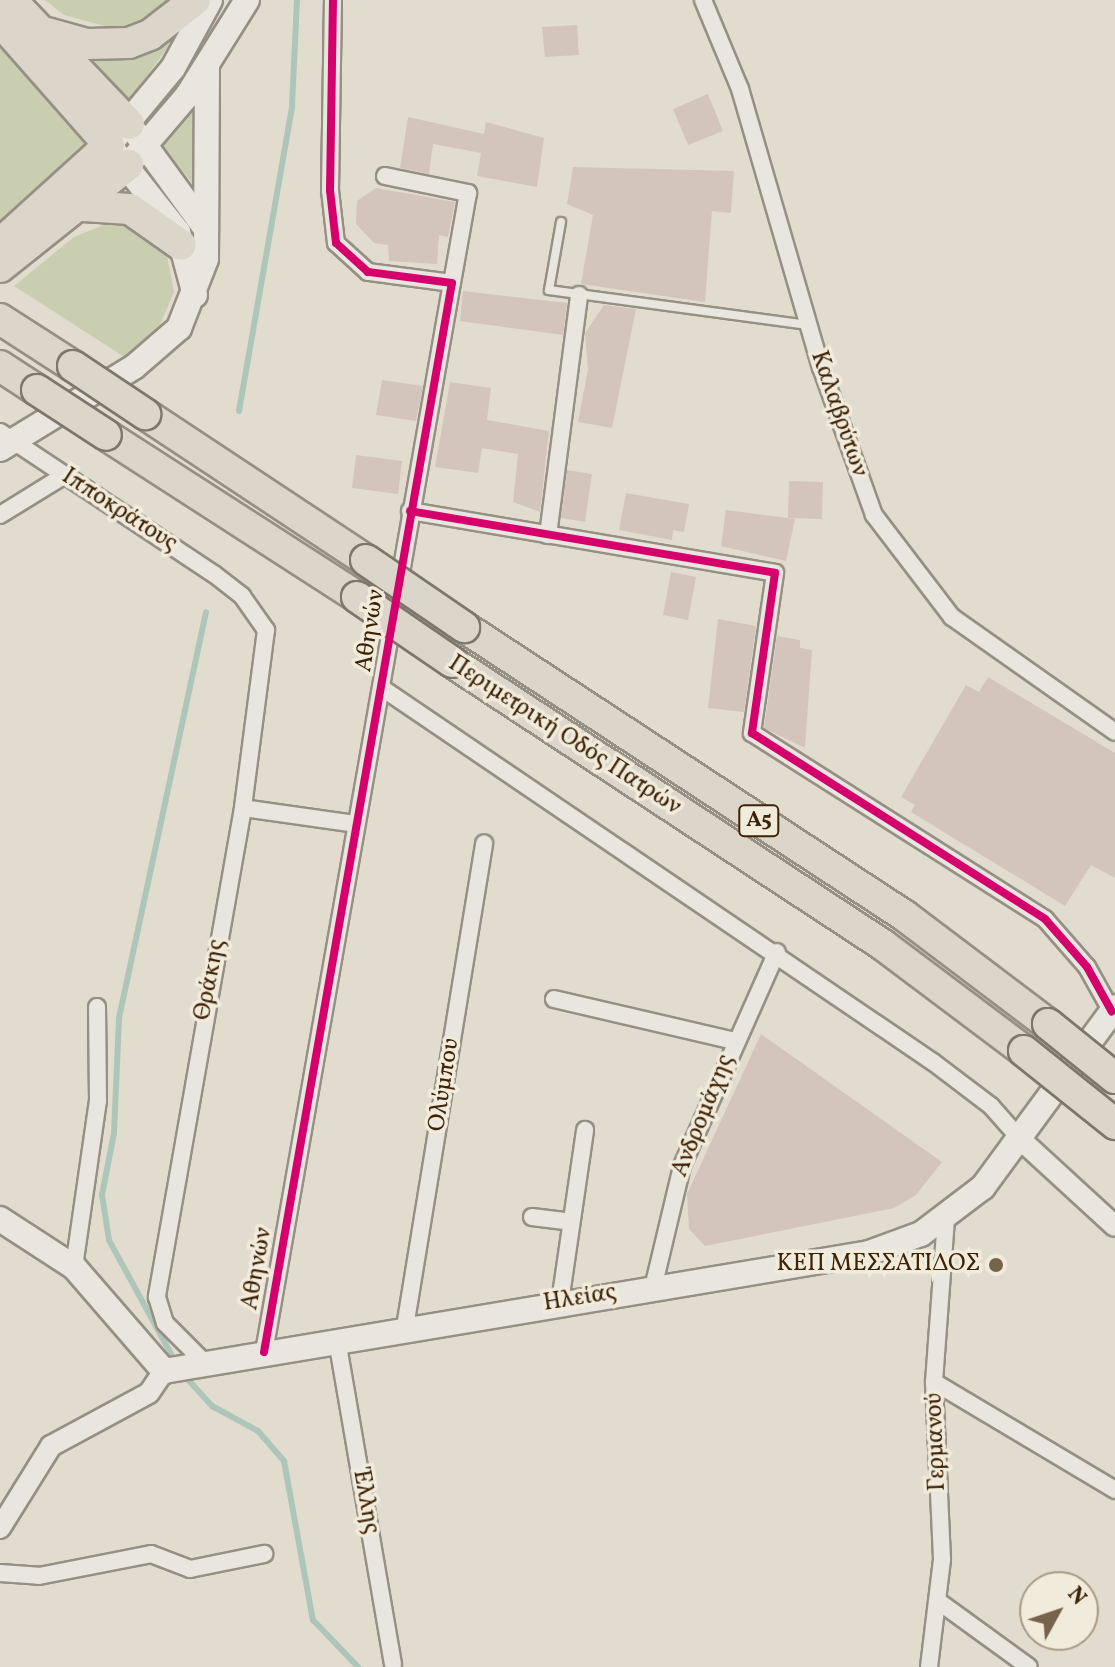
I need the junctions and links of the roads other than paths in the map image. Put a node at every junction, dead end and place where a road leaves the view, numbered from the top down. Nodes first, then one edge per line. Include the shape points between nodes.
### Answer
1 (11, 0) edge
2 (195, 0) edge
3 (210, 0) edge
4 (247, 0) edge
5 (333, 0) edge
6 (703, 0) edge
7 (0, 21) edge
8 (47, 33) junction
9 (207, 67) junction
10 (128, 145) junction
11 (385, 176) dead end
12 (83, 206) junction
13 (561, 222) dead end
14 (195, 240) junction
15 (0, 244) edge
16 (0, 267) edge
17 (452, 283) junction
18 (579, 295) junction
19 (0, 319) edge
20 (808, 325) junction
21 (0, 366) edge
22 (4, 441) edge
23 (65, 475) junction
24 (410, 511) junction
25 (0, 515) edge
26 (548, 535) junction
27 (237, 591) joint
28 (382, 688) junction
29 (1115, 732) edge
30 (243, 808) junction
31 (356, 824) junction
32 (484, 843) dead end
33 (777, 952) junction
34 (554, 999) dead end
35 (97, 1007) dead end
36 (1114, 1010) edge
37 (735, 1041) junction
38 (1115, 1078) edge
39 (1115, 1124) edge
40 (585, 1130) dead end
41 (1021, 1140) junction
42 (532, 1217) dead end
43 (946, 1218) junction
44 (0, 1219) edge
45 (571, 1222) junction
46 (1115, 1226) edge
47 (74, 1267) junction
48 (653, 1288) junction
49 (560, 1302) junction
50 (405, 1327) junction
51 (337, 1340) junction
52 (264, 1352) junction
53 (182, 1366) junction
54 (934, 1382) junction
55 (1115, 1490) edge
56 (0, 1528) edge
57 (264, 1554) dead end
58 (0, 1573) edge
59 (938, 1601) junction
60 (393, 1664) dead end
61 (929, 1667) edge
62 (1029, 1667) edge

1 - 8 highway
2 - 8 highway via 150,35 129,43 87,44
3 - 10 main road
4 - 9 main road
5 - 17 street via 330,190 336,243 368,272
6 - 20 street, Καλαβρύτων via 740,89
7 - 10 highway
8 - 10 highway
9 - 10 main road
9 - 14 main road
10 - 12 highway
10 - 14 main road via 165,212
10 - 15 highway
11 - 17 street, Αθηνών via 468,193
12 - 14 highway via 130,209
12 - 16 highway
13 - 18 lane via 549,290
14 - 22 main road via 195,295 179,328 159,349
17 - 24 street, Αθηνών
18 - 20 lane
18 - 26 street
19 - 38 highway, Περιμετρική Οδός Πατρών / Α5, bridge via 905,916
20 - 29 street, Καλαβρύτων via 874,515 921,584 989,647
21 - 39 highway, Περιμετρική Οδός Πατρών / Α5, bridge via 883,945
22 - 23 street, Ιπποκράτους
23 - 25 street
23 - 27 street, Ιπποκράτους
24 - 26 street
24 - 28 street, Αθηνών
26 - 36 street via 775,573 752,733 1045,919 1081,958
27 - 30 street, Θράκης via 257,612 268,646
28 - 31 street, Αθηνών
28 - 33 street
30 - 31 street
30 - 53 street, Θράκης via 157,1297
31 - 52 street, Αθηνών
32 - 50 street, Ολύμπου
33 - 37 street, Ανδρομάχης
33 - 41 street via 967,1086
34 - 37 street
35 - 47 street via 98,1101
36 - 41 main road, Ηλείας
37 - 48 street, Ανδρομάχης via 682,1166
40 - 45 street
41 - 43 main road, Ηλείας via 983,1187
41 - 46 street
42 - 45 street
43 - 48 main road, Ηλείας via 869,1253
43 - 54 street, Γερμανού
44 - 47 main road
45 - 49 street
47 - 53 main road
48 - 49 main road, Ηλείας
49 - 50 main road, Ηλείας
50 - 51 main road, Ηλείας
51 - 52 main road, Ηλείας
51 - 60 street, Έλλης
52 - 53 main road, Ηλείας
53 - 56 street via 139,1399 51,1446
54 - 55 street
54 - 59 street, Γερμανού
57 - 58 street via 190,1569 151,1554 39,1576
59 - 61 street, Γερμανού
59 - 62 street

